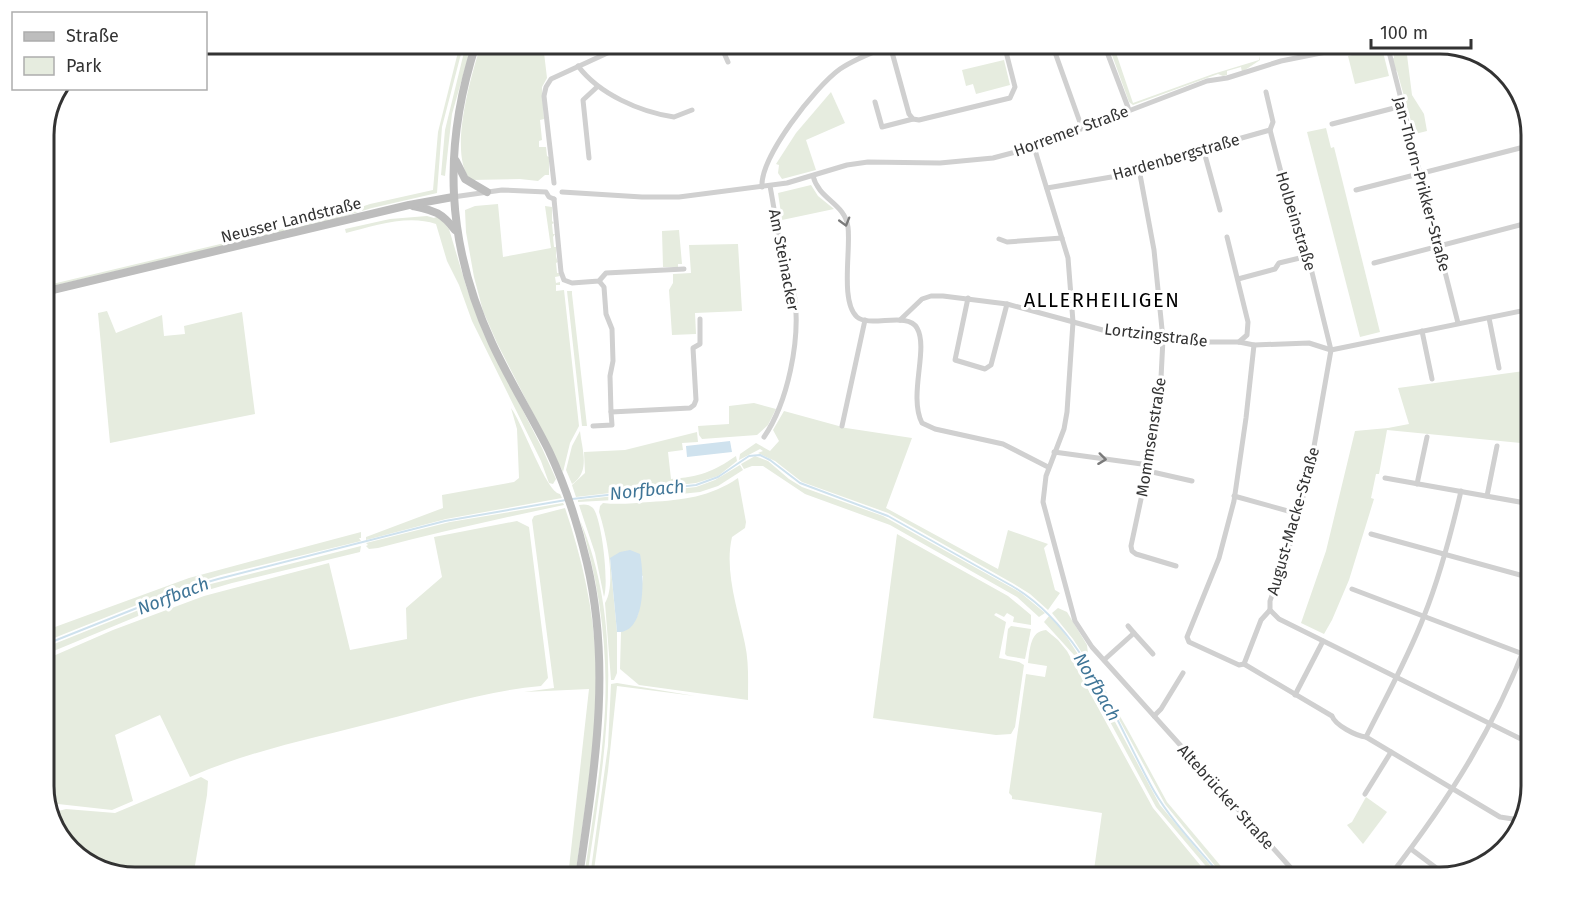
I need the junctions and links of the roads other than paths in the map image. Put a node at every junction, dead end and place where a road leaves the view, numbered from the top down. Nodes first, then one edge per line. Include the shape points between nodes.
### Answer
1 (473, 54) edge
2 (605, 54) edge
3 (724, 54) edge
4 (871, 54) edge
5 (894, 54) edge
6 (1007, 54) edge
7 (1056, 54) edge
8 (1108, 54) edge
9 (1316, 54) edge
10 (1389, 54) edge
11 (728, 62) dead end
12 (578, 66) junction
13 (597, 87) junction
14 (1266, 92) dead end
15 (875, 102) dead end
16 (1402, 106) junction
17 (692, 110) dead end
18 (1129, 110) junction
19 (913, 119) junction
20 (1332, 124) dead end
21 (1082, 128) junction
22 (1270, 130) junction
23 (1034, 147) junction
24 (1203, 148) junction
25 (1521, 148) edge
26 (454, 153) junction
27 (589, 158) dead end
28 (1139, 169) junction
29 (1420, 174) junction
30 (813, 176) junction
31 (554, 183) junction
32 (770, 186) junction
33 (762, 187) junction
34 (1047, 188) junction
35 (1356, 190) dead end
36 (487, 192) junction
37 (546, 192) junction
38 (562, 192) junction
39 (453, 196) junction
40 (554, 199) junction
41 (409, 205) junction
42 (1220, 210) dead end
43 (1521, 225) edge
44 (457, 231) junction
45 (1227, 237) dead end
46 (1062, 238) junction
47 (999, 239) dead end
48 (1438, 246) junction
49 (1308, 256) junction
50 (1374, 263) dead end
51 (684, 269) dead end
52 (1238, 279) junction
53 (599, 281) junction
54 (54, 289) edge
55 (968, 298) junction
56 (1007, 304) junction
57 (1521, 311) edge
58 (1489, 318) junction
59 (700, 320) dead end
60 (865, 320) junction
61 (900, 320) junction
62 (1073, 322) junction
63 (1458, 323) junction
64 (1422, 331) junction
65 (1163, 339) junction
66 (1239, 342) junction
67 (1254, 345) junction
68 (1331, 350) junction
69 (1499, 368) dead end
70 (1432, 379) dead end
71 (612, 412) junction
72 (593, 426) dead end
73 (842, 426) dead end
74 (764, 437) dead end
75 (1427, 437) dead end
76 (1497, 446) dead end
77 (1054, 452) junction
78 (1048, 467) junction
79 (1149, 468) junction
80 (1385, 478) dead end
81 (1192, 481) dead end
82 (1417, 484) junction
83 (1461, 492) junction
84 (1234, 496) junction
85 (1487, 496) junction
86 (1521, 502) edge
87 (1299, 514) junction
88 (1371, 534) dead end
89 (1445, 554) junction
90 (1176, 566) dead end
91 (1521, 575) edge
92 (1352, 589) dead end
93 (1270, 610) junction
94 (1424, 616) junction
95 (1128, 626) dead end
96 (1134, 633) junction
97 (1323, 642) junction
98 (1521, 653) edge
99 (1153, 654) dead end
100 (1521, 658) edge
101 (1104, 660) junction
102 (1244, 664) junction
103 (1183, 674) dead end
104 (1396, 678) junction
105 (1296, 695) junction
106 (1154, 716) junction
107 (1491, 724) junction
108 (1366, 737) junction
109 (1521, 739) edge
110 (1391, 752) junction
111 (1454, 790) junction
112 (1365, 794) dead end
113 (1513, 819) dead end
114 (1411, 849) junction
115 (580, 867) edge
116 (1289, 867) edge
117 (1397, 867) edge
118 (1435, 867) edge

1 - 26 main road via 462,96
2 - 12 street
3 - 11 street
4 - 33 street via 840,69 815,92 780,141
5 - 19 street
6 - 19 street via 1015,87 1010,98 923,120
7 - 21 street
8 - 18 street
9 - 18 street, Horremer Straße via 1207,81
10 - 16 street, Jan-Thorn-Prikker-Straße
12 - 13 street
12 - 31 street via 551,80 545,92
13 - 17 street via 668,116
13 - 27 street via 583,100
14 - 22 street, Holbeinstraße via 1273,122
15 - 19 street via 882,128
16 - 20 street
16 - 29 street, Jan-Thorn-Prikker-Straße
18 - 21 street, Horremer Straße
21 - 23 street, Horremer Straße
22 - 24 street, Hardenbergstraße
22 - 49 street, Holbeinstraße
23 - 30 street, Horremer Straße via 972,161 857,163
23 - 34 street, Altebrücker Straße
24 - 28 street, Hardenbergstraße
24 - 42 street
25 - 29 street
26 - 36 main road via 465,179
26 - 39 main road
28 - 34 street, Hardenbergstraße
28 - 65 street, Mommsenstraße via 1154,250
29 - 35 street
29 - 48 street, Jan-Thorn-Prikker-Straße
30 - 32 street, Horremer Straße
30 -> 60 street via 818,189 845,216 848,297 855,314
31 - 37 street
31 - 38 street
32 - 33 street
32 - 74 street, Am Steinacker via 795,312 786,383 777,416
33 - 38 street via 658,198
34 - 46 street, Altebrücker Straße
36 - 37 street, Neusser Landstraße
36 - 39 street, Neusser Landstraße
37 - 40 street
38 - 40 street
39 - 41 main road, Neusser Landstraße
39 - 44 main road
40 - 53 street via 562,277 572,283
41 - 44 main road via 438,212
41 - 54 main road, Neusser Landstraße
43 - 48 street
44 - 115 main road via 467,278 485,328 560,477 576,522 594,596 601,677 597,746
45 - 52 street
46 - 47 street via 1007,242
46 - 62 street, Altebrücker Straße via 1069,264
48 - 50 street
48 - 63 street, Jan-Thorn-Prikker-Straße
49 - 52 street
49 - 68 street, Holbeinstraße
51 - 53 street via 606,273
52 - 66 street via 1249,326 1247,335
53 - 71 street via 604,287 606,314 612,328
55 - 56 street, Lortzingstraße
55 - 56 street via 955,360 985,369 990,367
55 - 61 street, Lortzingstraße via 927,297
56 - 62 street, Lortzingstraße
57 - 58 street
58 - 63 street
58 - 69 street
59 - 71 street via 700,344 693,348 694,405
60 - 61 street
60 - 73 street
61 - 78 street via 914,323 920,333 917,395 923,424 998,442
62 - 65 street, Lortzingstraße
62 - 77 street, Altebrücker Straße via 1067,412
63 - 64 street
64 - 68 street
64 - 70 street
65 - 66 street, Lortzingstraße
65 - 79 street, Mommsenstraße
66 - 67 street, Lortzingstraße
67 - 68 street, Lortzingstraße via 1309,343
67 - 84 street
68 - 87 street, August-Macke-Straße
71 - 72 street via 612,425
75 - 82 street
76 - 85 street
77 - 78 street, Altebrücker Straße
77 -> 79 street
78 - 101 street, Altebrücker Straße via 1043,488 1045,512 1075,621
79 - 81 street
79 - 90 street, Mommsenstraße via 1132,551
80 - 82 street
82 - 83 street
83 - 85 street
83 - 89 street
84 - 87 street
84 - 102 street via 1219,558 1187,637 1189,642
85 - 86 street
87 - 93 street, August-Macke-Straße
88 - 89 street
89 - 91 street
89 - 94 street
92 - 94 street
93 - 97 street, August-Macke-Straße via 1279,620
93 - 102 street via 1261,620
94 - 98 street
94 - 104 street
95 - 96 street
96 - 99 street
96 - 101 street
97 - 104 street, August-Macke-Straße
97 - 105 street
100 - 107 street
101 - 106 street, Altebrücker Straße
102 - 105 street
103 - 106 street
104 - 107 street, August-Macke-Straße
104 - 108 street
105 - 108 street
106 - 116 street, Altebrücker Straße
107 - 109 street, August-Macke-Straße
107 - 111 street
108 - 110 street
110 - 111 street
110 - 112 street
111 - 113 street via 1500,818
111 - 114 street
114 - 117 street
114 - 118 street

